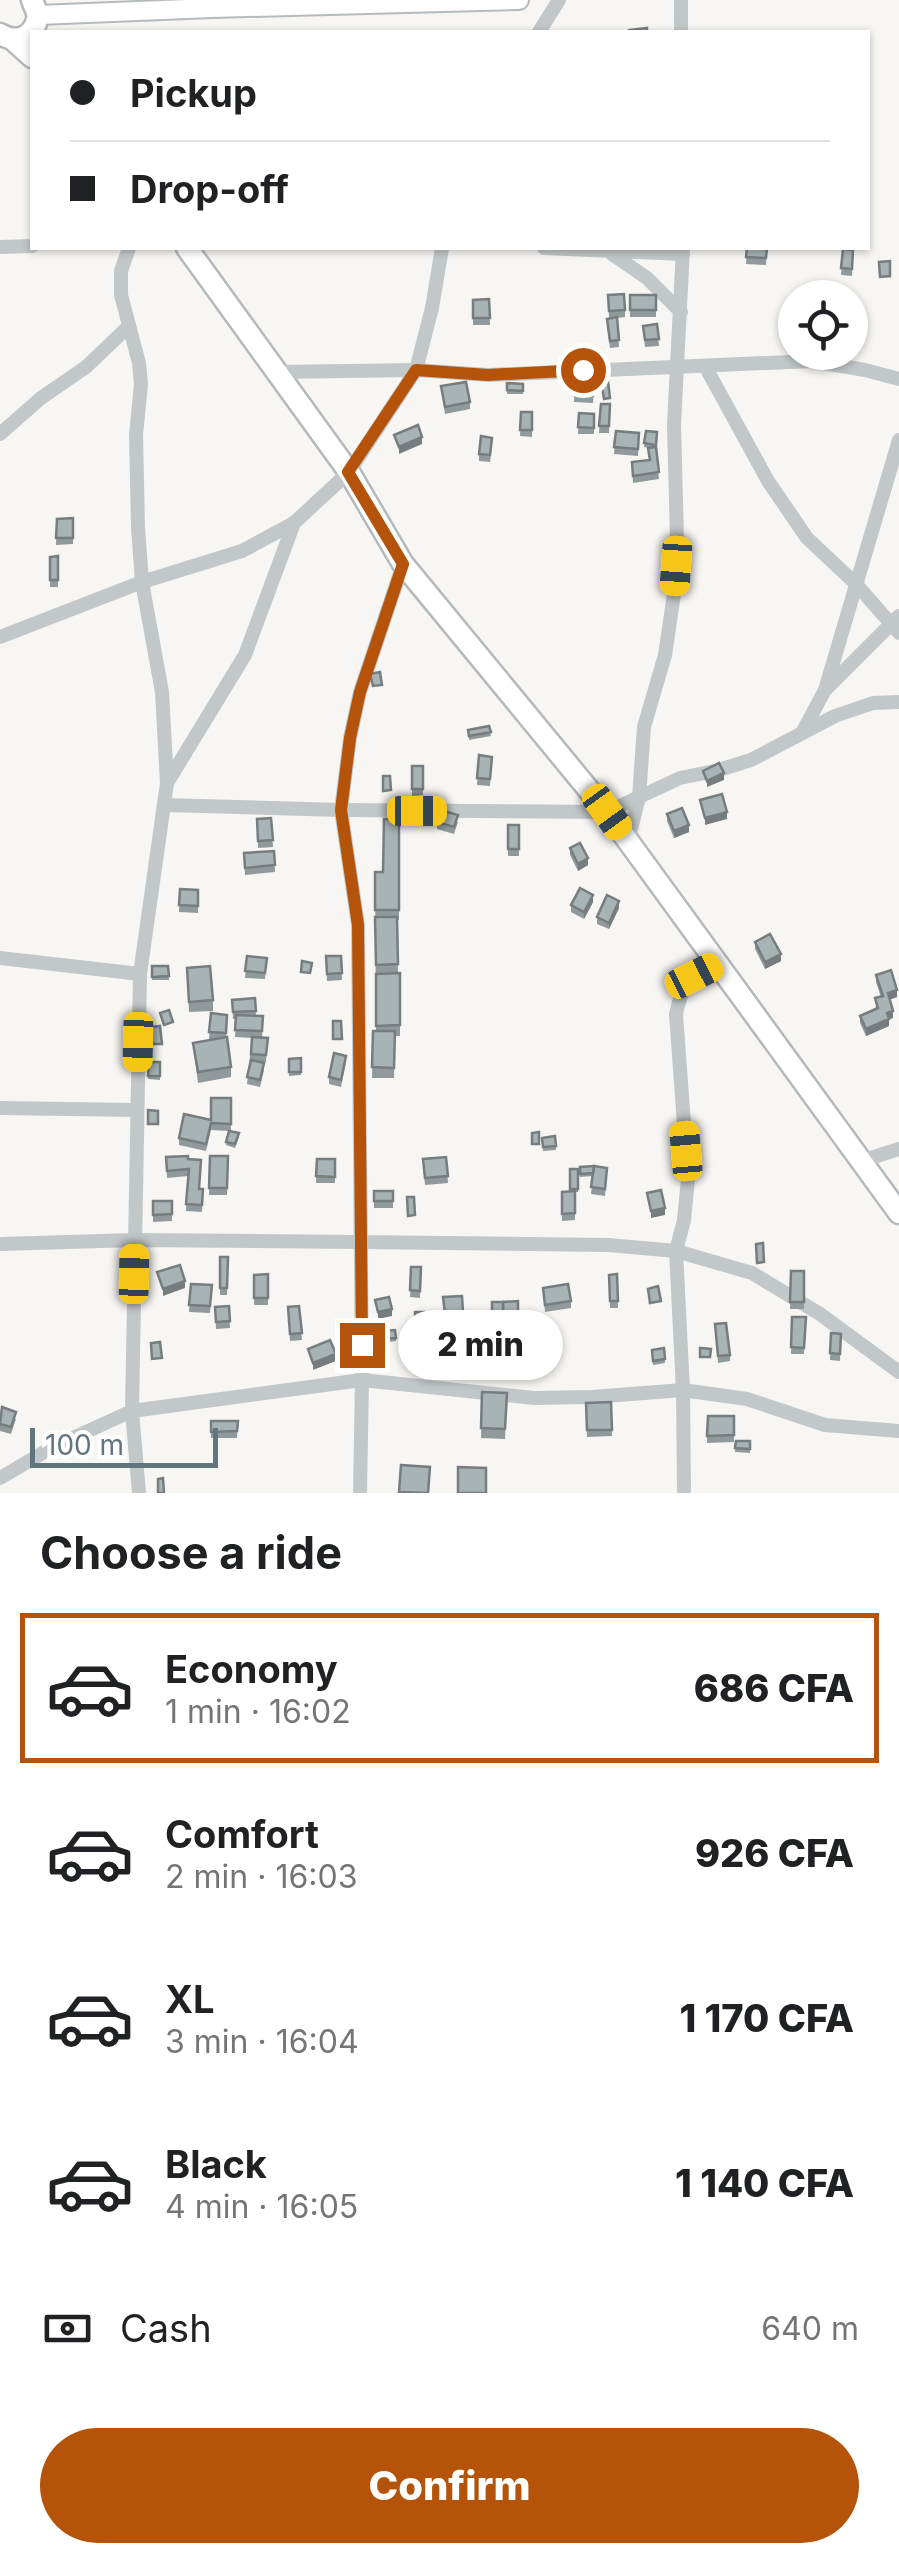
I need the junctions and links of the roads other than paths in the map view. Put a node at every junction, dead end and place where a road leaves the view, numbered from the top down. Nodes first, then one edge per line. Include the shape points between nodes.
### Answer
1 (518, 0) edge
2 (560, 0) edge
3 (681, 0) edge
4 (215, 4) edge
5 (142, 6) edge
6 (37, 18) edge
7 (539, 30) edge
8 (682, 30) edge
9 (30, 31) edge
10 (6, 37) edge
11 (30, 55) edge
12 (30, 246) edge
13 (0, 247) edge
14 (128, 250) edge
15 (188, 250) edge
16 (442, 250) edge
17 (586, 250) edge
18 (607, 251) junction
19 (682, 251) edge
20 (681, 312) junction
21 (129, 326) junction
22 (676, 366) junction
23 (704, 366) junction
24 (416, 370) junction
25 (276, 372) junction
26 (899, 379) edge
27 (0, 434) edge
28 (899, 440) edge
29 (348, 472) junction
30 (294, 523) junction
31 (403, 564) junction
32 (142, 582) junction
33 (856, 584) junction
34 (896, 624) edge
35 (0, 637) edge
36 (824, 690) junction
37 (899, 702) edge
38 (801, 734) junction
39 (167, 783) junction
40 (640, 797) junction
41 (165, 805) junction
42 (341, 810) junction
43 (607, 812) junction
44 (628, 841) junction
45 (0, 958) edge
46 (716, 964) junction
47 (140, 974) junction
48 (0, 1108) edge
49 (136, 1110) junction
50 (899, 1149) edge
51 (861, 1161) junction
52 (899, 1213) edge
53 (135, 1240) junction
54 (359, 1242) junction
55 (0, 1244) edge
56 (676, 1251) junction
57 (899, 1372) edge
58 (362, 1380) junction
59 (684, 1390) junction
60 (132, 1412) junction
61 (899, 1431) edge
62 (0, 1478) edge
63 (139, 1493) edge
64 (360, 1493) edge
65 (684, 1493) edge

1 - 4 main road
2 - 7 street
3 - 8 street
4 - 5 main road
5 - 6 main road
9 - 10 highway
10 - 11 highway
12 - 13 street
14 - 21 street via 121,295
15 - 25 highway
16 - 24 street
17 - 18 street
18 - 19 street
18 - 20 street
19 - 20 street
20 - 22 street
21 - 27 street
21 - 32 street via 141,384 136,435
22 - 23 street
22 - 24 street via 488,375
22 - 40 street via 674,594 644,728
23 - 26 street via 812,361
23 - 33 street via 768,481 808,538
24 - 25 street
24 - 29 street
25 - 29 highway
28 - 33 street
29 - 30 street
29 - 31 highway
30 - 32 street via 242,551
30 - 39 street via 245,655
31 - 42 street via 360,692
31 - 43 highway
32 - 35 street
32 - 39 street via 162,692
33 - 34 street
33 - 36 street
34 - 36 street
36 - 38 street
37 - 38 street via 834,716
38 - 40 street via 752,760 680,778
39 - 41 street
40 - 43 street
40 - 44 street
41 - 42 street
41 - 47 street
42 - 43 street
42 - 54 street via 358,925
43 - 44 highway
44 - 46 highway
45 - 47 street
46 - 51 highway
46 - 56 street via 680,993 676,1014 688,1179
47 - 49 street
48 - 49 street
49 - 53 street
50 - 51 street
51 - 52 highway
53 - 54 street
53 - 55 street
53 - 60 street
54 - 56 street
54 - 58 street
56 - 57 street via 752,1273
56 - 59 street
58 - 59 street via 534,1398
58 - 60 street
58 - 64 street
59 - 61 street via 747,1400 825,1425
59 - 65 street
60 - 62 street
60 - 63 street

